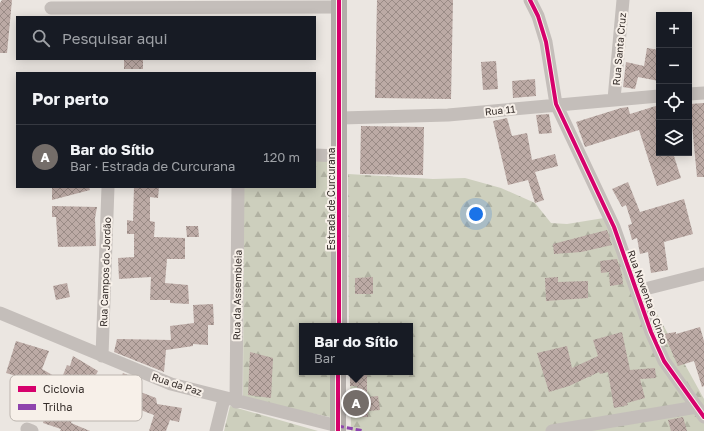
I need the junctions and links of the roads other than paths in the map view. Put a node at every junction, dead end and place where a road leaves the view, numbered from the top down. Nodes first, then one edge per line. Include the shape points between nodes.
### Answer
1 (530, 0) edge
2 (623, 0) edge
3 (339, 4) edge
4 (51, 8) dead end
5 (704, 93) edge
6 (692, 94) edge
7 (656, 96) edge
8 (614, 99) junction
9 (556, 104) junction
10 (340, 118) junction
11 (316, 155) edge
12 (339, 156) junction
13 (108, 188) edge
14 (238, 188) edge
15 (704, 274) edge
16 (637, 291) junction
17 (0, 313) edge
18 (339, 323) edge
19 (102, 356) junction
20 (338, 375) edge
21 (230, 400) junction
22 (700, 412) edge
23 (338, 429) edge
24 (216, 431) edge
25 (552, 431) edge

1 - 9 street, Rua Noventa e Cinco via 546,42
2 - 8 street, Rua Santa Cruz
3 - 4 street
3 - 10 main road, Estrada de Curcurana
5 - 6 street
7 - 8 street, Rua 11
8 - 9 street, Rua 11
9 - 10 street, Rua 11 via 448,115
9 - 16 street, Rua Noventa e Cinco via 614,227
10 - 12 main road, Estrada de Curcurana
11 - 12 street
12 - 18 main road, Estrada de Curcurana
13 - 19 street, Rua Campos do Jordão
14 - 21 street, Rua da Assembleia
15 - 16 street
16 - 22 street, Rua Noventa e Cinco via 664,361
17 - 19 street, Rua da Paz
19 - 21 street, Rua da Paz via 171,384
20 - 23 main road
21 - 23 street, Rua da Paz
21 - 24 street, Rua da Assembleia
22 - 25 street

